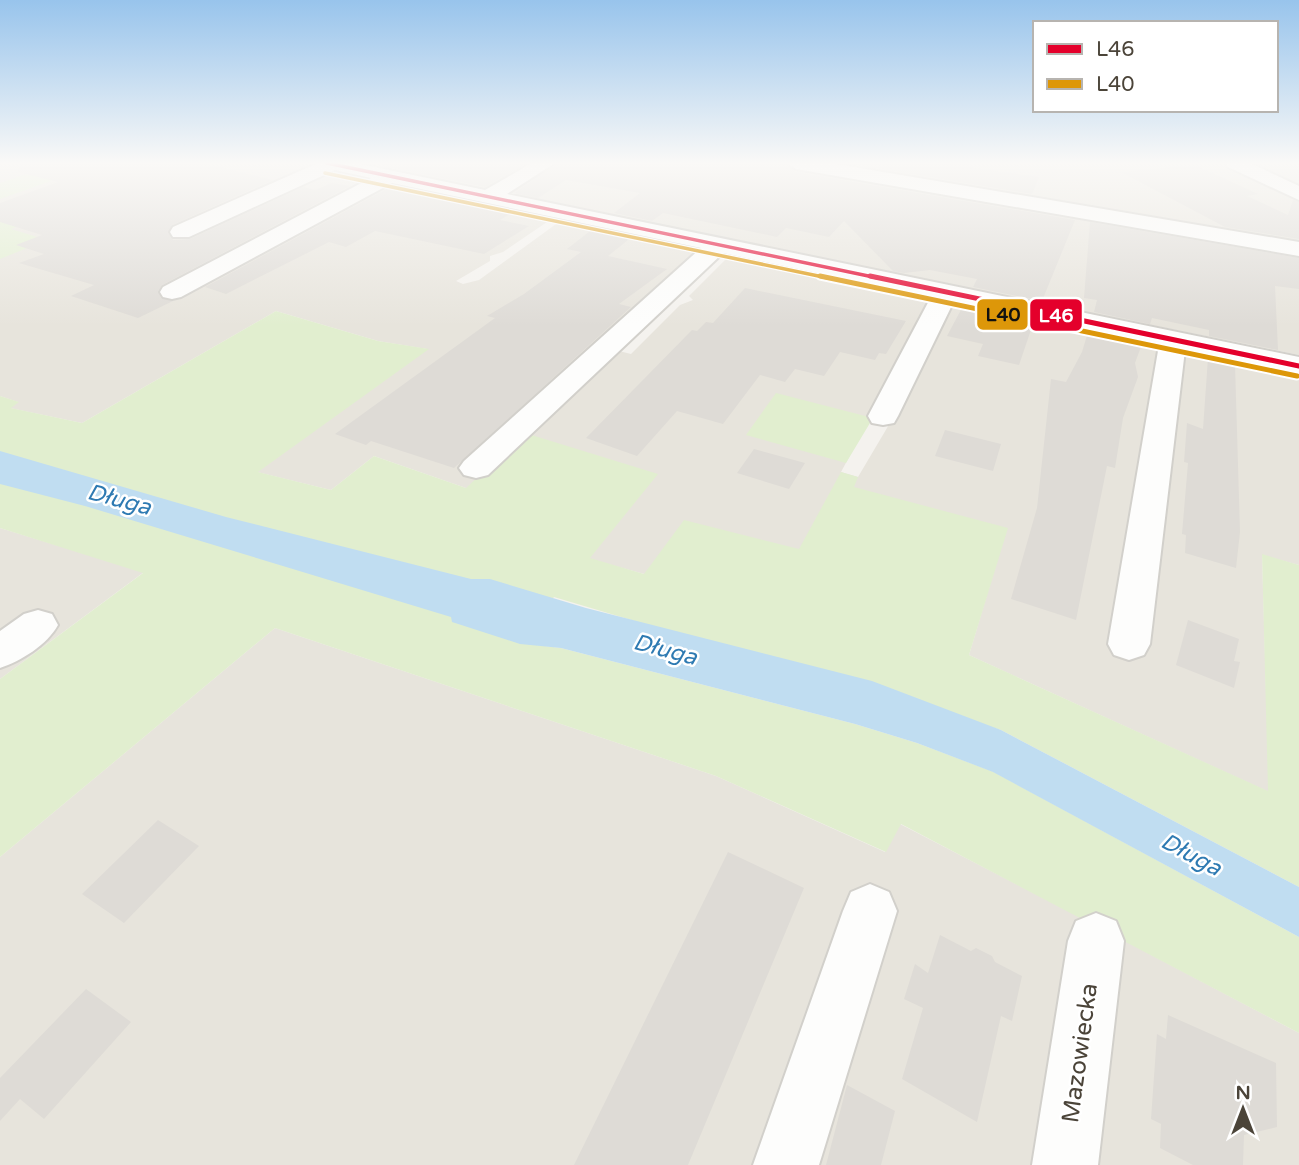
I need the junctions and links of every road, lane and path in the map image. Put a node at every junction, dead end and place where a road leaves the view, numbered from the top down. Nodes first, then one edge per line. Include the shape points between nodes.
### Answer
1 (213, 217) edge
2 (312, 217) edge
3 (580, 217) edge
4 (1114, 217) edge
5 (181, 232) dead end
6 (704, 245) junction
7 (1299, 249) edge
8 (172, 292) dead end
9 (946, 292) junction
10 (1173, 340) junction
11 (1299, 366) edge
12 (883, 416) dead end
13 (476, 468) dead end
14 (38, 625) dead end
15 (1129, 645) dead end
16 (0, 652) edge
17 (870, 911) dead end
18 (1096, 941) dead end
19 (786, 1165) edge
20 (1065, 1165) edge

1 - 5 street
2 - 8 street
3 - 6 street
4 - 7 street
6 - 9 street
6 - 13 street
9 - 10 street
9 - 12 street
10 - 11 street
10 - 15 street
14 - 16 street
17 - 19 street
18 - 20 street, Mazowiecka

